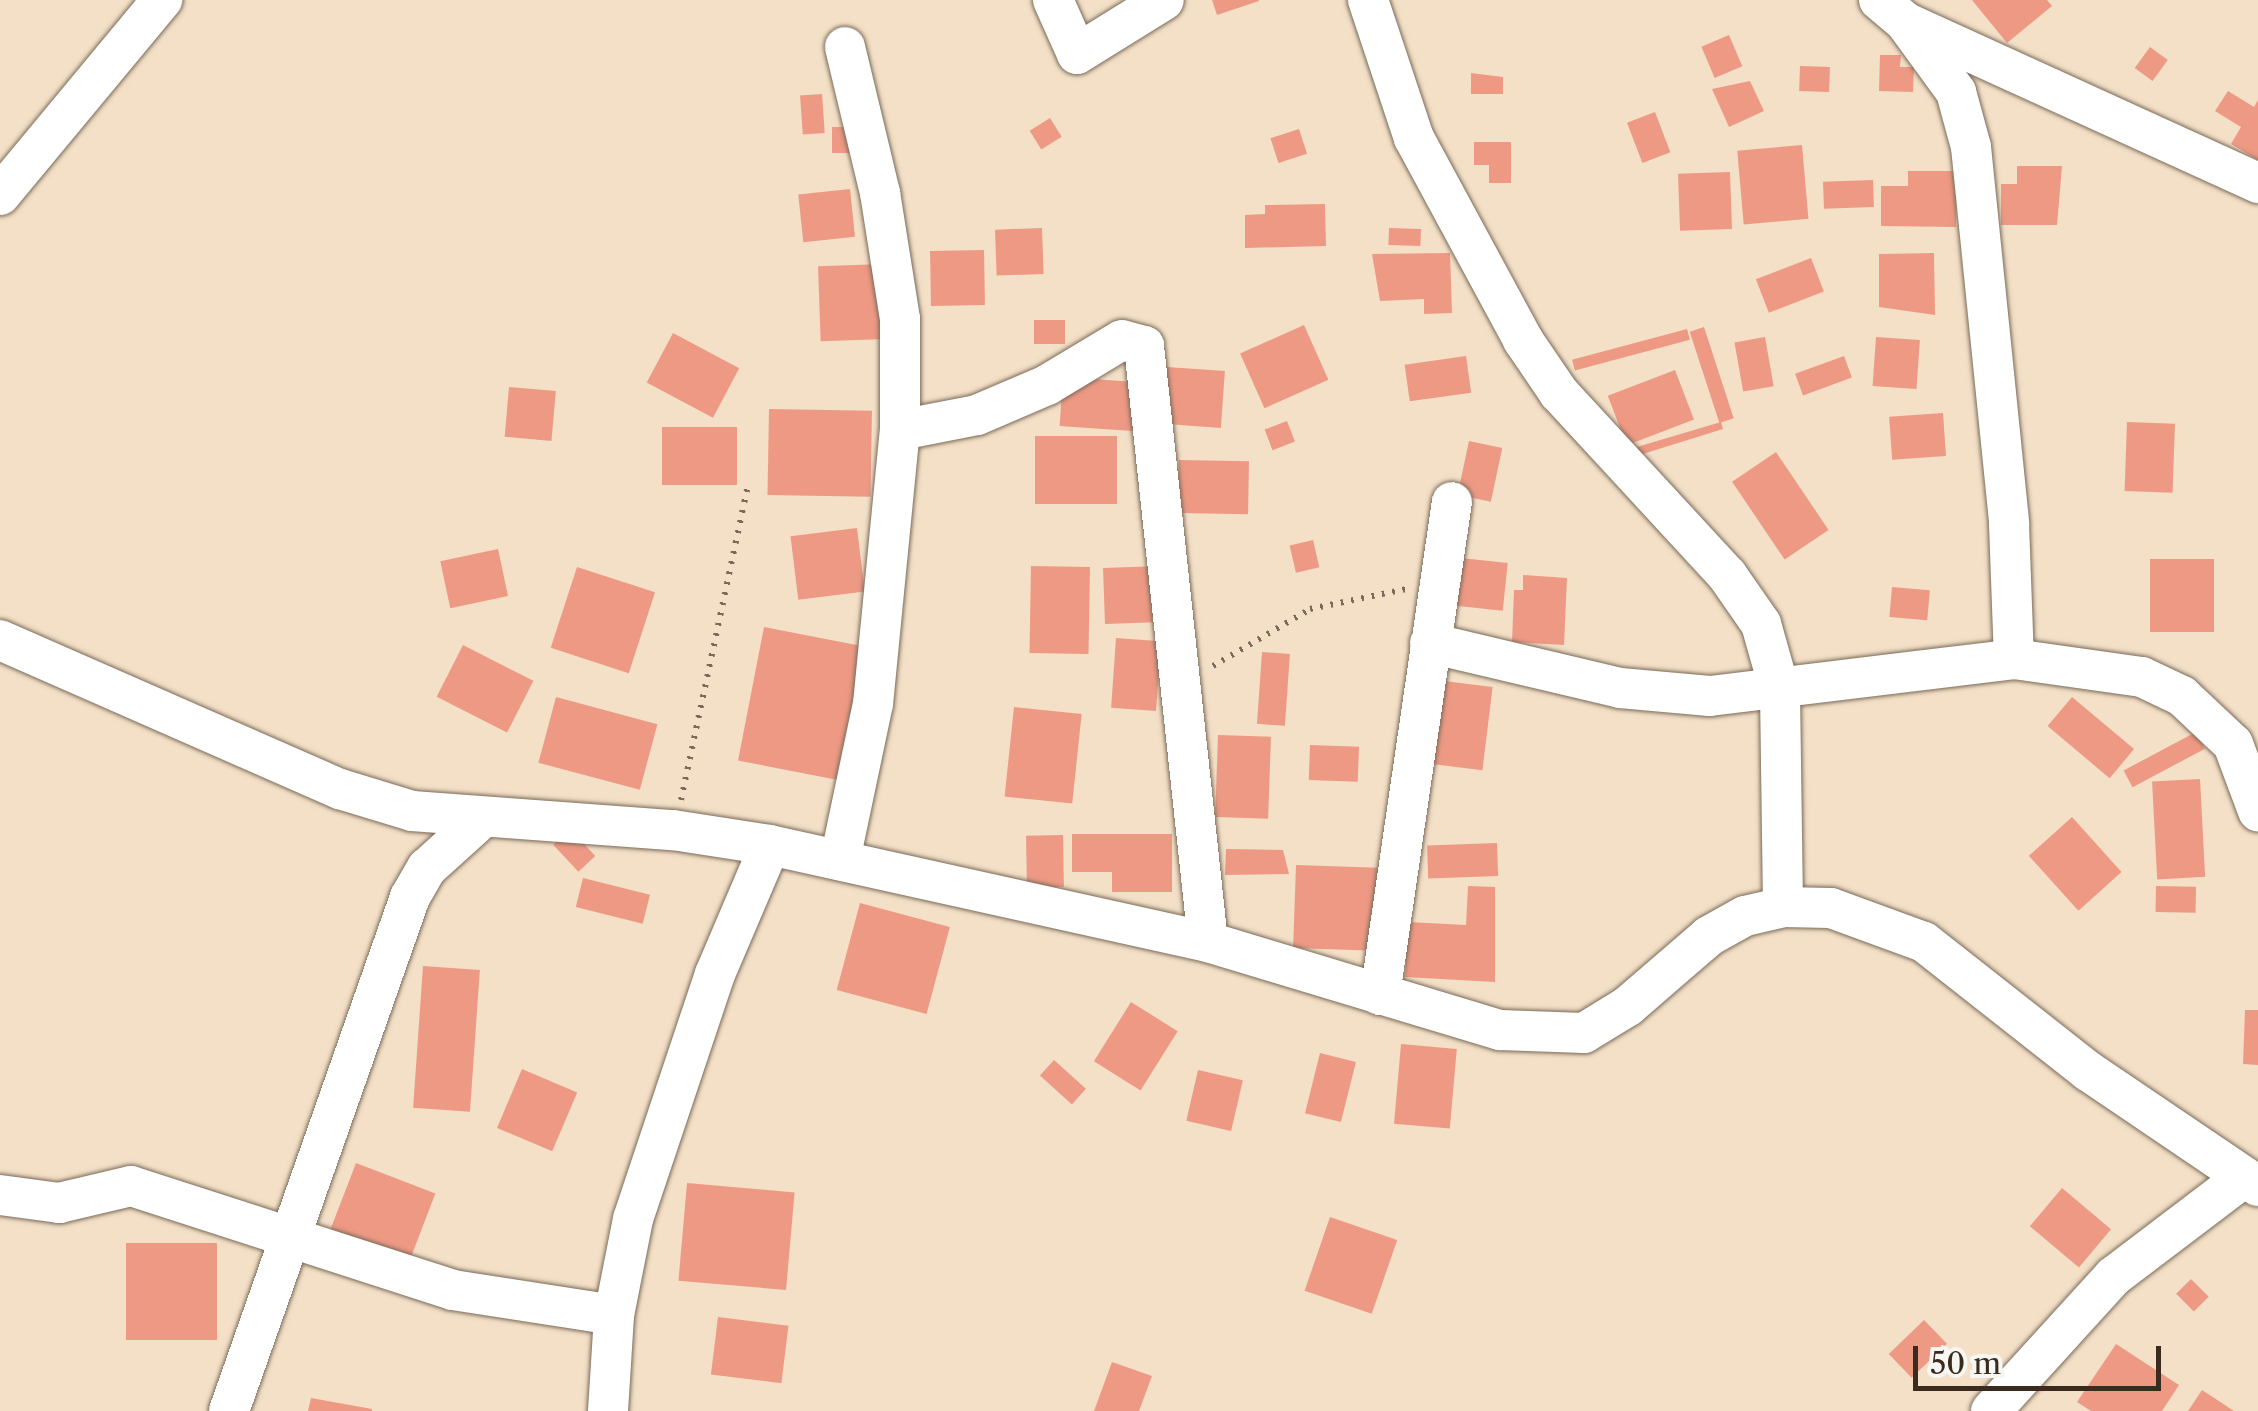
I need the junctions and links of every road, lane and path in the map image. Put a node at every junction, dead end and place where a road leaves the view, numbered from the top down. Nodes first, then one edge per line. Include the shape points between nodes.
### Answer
1 (162, 0) edge
2 (1053, 0) edge
3 (1164, 0) edge
4 (1368, 0) edge
5 (1892, 11) edge
6 (845, 47) dead end
7 (2258, 183) edge
8 (0, 195) edge
9 (900, 430) junction
10 (748, 484) dead end
11 (1452, 502) dead end
12 (1439, 586) junction
13 (0, 640) edge
14 (1430, 643) junction
15 (2014, 659) junction
16 (1182, 686) junction
17 (1780, 691) junction
18 (2245, 748) edge
19 (2258, 811) edge
20 (480, 820) junction
21 (673, 830) junction
22 (770, 845) junction
23 (840, 860) junction
24 (1784, 907) junction
25 (1208, 942) junction
26 (1380, 995) junction
27 (2250, 1182) edge
28 (0, 1195) edge
29 (290, 1240) junction
30 (614, 1315) junction
31 (230, 1411) edge
32 (608, 1411) edge
33 (1991, 1411) edge

1 - 8 street
2 - 3 street via 1072,48 1085,54
4 - 17 street via 1414,138 1523,340 1559,393 1727,575 1773,652
5 - 7 street
5 - 15 street via 1956,92 1972,148 2009,524
6 - 9 street via 880,193 900,319
9 - 16 street via 977,414 1047,384 1101,349 1138,340 1149,360
9 - 23 street via 873,704
10 - 21 path via 707,700
11 - 12 street
12 - 14 street
12 - 16 path via 1346,597 1310,609
13 - 20 street via 340,789 412,812
14 - 17 street via 1620,688 1710,696
14 - 26 street
15 - 17 street
15 - 18 street via 2142,677 2182,696
16 - 25 street
17 - 24 street
18 - 19 street
20 - 21 street
20 - 29 street via 427,868 410,897
21 - 22 street
22 - 23 street
22 - 30 street via 666,1114 633,1219
23 - 25 street
24 - 26 street via 1745,916 1709,936 1628,1006 1584,1033 1500,1030
24 - 27 street via 1831,908 1924,942 2088,1071
25 - 26 street
27 - 33 street via 2114,1276
28 - 29 street via 59,1203 131,1186
29 - 30 street via 453,1290
29 - 31 street
30 - 32 street

